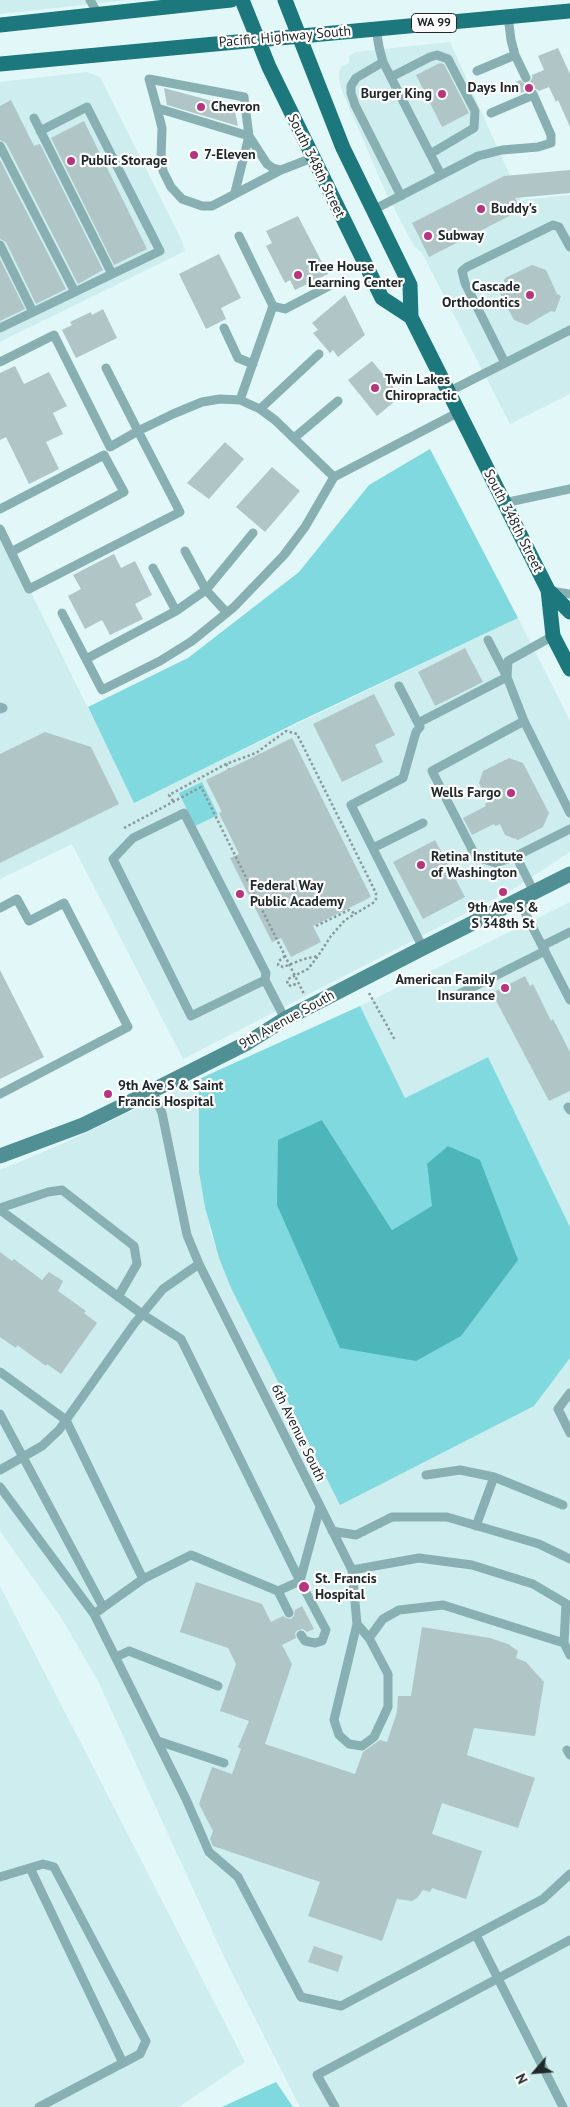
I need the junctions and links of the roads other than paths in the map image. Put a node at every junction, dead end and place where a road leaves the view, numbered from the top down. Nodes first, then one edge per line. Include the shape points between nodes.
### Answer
1 (90, 0) edge
2 (231, 0) edge
3 (242, 0) edge
4 (285, 0) edge
5 (177, 3) edge
6 (570, 11) edge
7 (98, 14) junction
8 (508, 16) junction
9 (0, 25) edge
10 (376, 28) junction
11 (299, 35) junction
12 (257, 39) junction
13 (515, 55) junction
14 (384, 62) junction
15 (0, 64) edge
16 (477, 71) dead end
17 (391, 78) junction
18 (526, 78) dead end
19 (157, 108) junction
20 (491, 113) dead end
21 (34, 118) dead end
22 (40, 131) junction
23 (249, 136) junction
24 (0, 146) edge
25 (430, 154) junction
26 (312, 158) junction
27 (280, 170) junction
28 (441, 175) junction
29 (235, 192) junction
30 (401, 196) junction
31 (373, 210) junction
32 (239, 236) dead end
33 (0, 245) edge
34 (570, 247) edge
35 (112, 274) junction
36 (329, 286) dead end
37 (75, 292) junction
38 (273, 306) junction
39 (33, 312) junction
40 (411, 317) junction
41 (0, 328) edge
42 (224, 328) dead end
43 (570, 330) edge
44 (319, 354) dead end
45 (0, 362) edge
46 (505, 363) junction
47 (253, 364) junction
48 (106, 368) dead end
49 (448, 392) junction
50 (240, 400) junction
51 (338, 401) dead end
52 (260, 409) junction
53 (458, 412) junction
54 (138, 431) junction
55 (294, 438) junction
56 (110, 447) junction
57 (104, 455) junction
58 (334, 477) junction
59 (570, 488) edge
60 (504, 503) junction
61 (0, 509) edge
62 (0, 529) edge
63 (253, 533) dead end
64 (185, 551) dead end
65 (11, 552) junction
66 (153, 568) dead end
67 (206, 590) junction
68 (548, 590) junction
69 (570, 594) edge
70 (176, 611) junction
71 (570, 612) edge
72 (62, 613) dead end
73 (227, 613) junction
74 (553, 636) junction
75 (488, 640) dead end
76 (86, 659) junction
77 (570, 669) edge
78 (507, 677) junction
79 (399, 686) dead end
80 (524, 720) junction
81 (418, 723) junction
82 (570, 813) edge
83 (423, 823) dead end
84 (570, 829) edge
85 (373, 848) junction
86 (516, 856) junction
87 (570, 874) edge
88 (534, 892) junction
89 (519, 900) junction
90 (0, 908) edge
91 (570, 932) edge
92 (423, 948) junction
93 (544, 948) junction
94 (265, 980) junction
95 (459, 994) dead end
96 (570, 1000) edge
97 (285, 1019) junction
98 (152, 1090) junction
99 (0, 1094) edge
100 (0, 1156) edge
101 (0, 1209) edge
102 (199, 1264) junction
103 (118, 1297) junction
104 (142, 1314) junction
105 (0, 1372) edge
106 (570, 1393) edge
107 (0, 1414) edge
108 (66, 1420) junction
109 (570, 1433) edge
110 (24, 1456) junction
111 (0, 1470) edge
112 (426, 1475) dead end
113 (494, 1477) junction
114 (0, 1488) edge
115 (563, 1505) dead end
116 (320, 1507) junction
117 (476, 1526) junction
118 (332, 1532) junction
119 (570, 1559) edge
120 (352, 1570) junction
121 (143, 1579) junction
122 (300, 1581) junction
123 (278, 1591) junction
124 (568, 1605) edge
125 (104, 1607) junction
126 (289, 1613) dead end
127 (94, 1614) junction
128 (357, 1624) junction
129 (301, 1635) dead end
130 (369, 1638) junction
131 (564, 1643) junction
132 (570, 1655) edge
133 (116, 1657) junction
134 (218, 1686) dead end
135 (158, 1741) junction
136 (224, 1763) dead end
137 (30, 1868) junction
138 (570, 1874) edge
139 (0, 1877) edge
140 (476, 1935) junction
141 (570, 1940) edge
142 (498, 1978) junction
143 (123, 2063) junction
144 (570, 2104) edge
145 (39, 2107) edge
146 (334, 2107) edge
147 (564, 2107) edge

1 - 7 lane
2 - 5 main road
3 - 12 main road, South 348th Street
4 - 11 main road, South 348th Street
5 - 7 main road
6 - 8 main road, Pacific Highway South / WA 99
7 - 9 main road
8 - 10 main road, Pacific Highway South / WA 99
8 - 13 lane
10 - 11 main road, Pacific Highway South / WA 99
10 - 14 lane
11 - 12 main road, Pacific Highway South
11 - 31 main road, South 348th Street via 343,148
12 - 15 main road, Pacific Highway South
12 - 26 main road, South 348th Street
13 - 16 lane
13 - 18 lane
14 - 17 lane
14 - 30 lane via 356,78 351,93
17 - 25 lane
17 - 25 lane via 430,56 448,59 475,111 474,128 470,132
19 - 23 lane
19 - 23 lane via 150,80 244,97
19 - 29 lane via 162,128 160,158 163,171 182,199 212,206
20 - 28 lane via 533,94 552,136 551,143 490,152
21 - 22 lane
22 - 35 lane
22 - 35 lane via 87,107 160,251
23 - 27 lane via 267,164
23 - 29 lane
24 - 37 lane
25 - 28 lane
26 - 27 lane
26 - 40 main road, South 348th Street via 382,298
27 - 29 lane
28 - 30 lane
30 - 31 lane
31 - 40 main road, South 348th Street via 410,286
32 - 38 lane
33 - 39 lane
34 - 46 lane via 559,227 552,225 462,271
35 - 37 lane
36 - 38 lane via 285,309
37 - 39 lane
38 - 47 lane
39 - 41 lane
40 - 49 main road, South 348th Street
42 - 47 lane via 238,358
43 - 46 lane
44 - 52 lane
45 - 56 lane via 54,335
46 - 49 lane
47 - 50 lane
48 - 54 lane
49 - 53 main road, South 348th Street
50 - 52 lane
50 - 54 lane via 202,402
51 - 55 lane
52 - 55 lane
53 - 58 lane
53 - 60 main road, South 348th Street
54 - 56 lane
54 - 65 lane via 180,512 29,588
55 - 58 lane
56 - 57 lane
57 - 61 lane
57 - 65 lane via 124,492
58 - 73 lane via 305,527 284,555
59 - 60 lane
60 - 68 main road, South 348th Street
62 - 65 lane
63 - 67 lane
64 - 67 lane
66 - 70 lane
67 - 70 lane
67 - 73 lane
68 - 69 lane
68 - 71 main road, South 348th Street
68 - 74 main road, South 348th Street
70 - 76 lane
72 - 76 lane
73 - 76 lane via 160,661 102,690
74 - 77 main road, South 348th Street
74 - 78 lane via 508,661
75 - 78 lane
78 - 80 lane
78 - 81 lane
79 - 81 lane
80 - 82 lane
80 - 86 lane via 432,771 476,857 496,862
81 - 85 lane via 420,727 404,778 351,805
83 - 85 lane
84 - 86 lane
85 - 92 lane
86 - 88 lane
87 - 88 street, 9th Avenue South
88 - 89 street, 9th Avenue South
89 - 92 street, 9th Avenue South
89 - 93 lane
90 - 99 lane via 18,899 29,921 64,903 128,1028
91 - 93 lane
92 - 97 street, 9th Avenue South
93 - 95 lane
93 - 96 lane
94 - 94 lane via 266,973 184,813 133,838 113,859 191,1016
94 - 97 lane
97 - 98 street, 9th Avenue South via 246,1043
98 - 100 street, 9th Avenue South via 83,1125
98 - 102 lane, 6th Avenue South via 162,1113 187,1235
101 - 103 lane
101 - 103 lane via 62,1190 134,1246 137,1264
102 - 104 lane via 163,1290
102 - 116 lane, 6th Avenue South
103 - 104 lane
104 - 108 lane
104 - 122 lane via 181,1340
105 - 108 lane
106 - 109 lane via 558,1409
107 - 110 lane
108 - 110 lane via 42,1446
108 - 121 lane
110 - 111 lane
110 - 125 lane
112 - 113 lane via 460,1470
113 - 115 lane
113 - 117 lane
114 - 127 lane
116 - 118 lane, 6th Avenue South
116 - 122 lane
117 - 118 lane via 448,1517 392,1517 356,1535
117 - 119 lane via 539,1544
118 - 120 lane, 6th Avenue South
120 - 124 lane via 419,1558 472,1565 533,1584
120 - 128 lane
121 - 123 lane via 191,1555
121 - 125 lane
122 - 123 lane
122 - 129 lane via 326,1630 322,1641 316,1643 305,1641
123 - 126 lane
124 - 131 lane
125 - 127 lane
127 - 133 lane
128 - 130 lane
128 - 130 lane via 334,1720 339,1735 349,1744 362,1746 374,1737 388,1708 388,1674
130 - 131 lane via 383,1619 399,1610 443,1605
131 - 132 lane
133 - 134 lane via 129,1651
133 - 135 lane
135 - 136 lane
135 - 140 lane via 209,1852 238,1877 301,1997 341,2006
137 - 139 lane
137 - 143 lane
137 - 143 lane via 43,1864 54,1867 146,2041 140,2054
138 - 140 lane via 543,1899
140 - 142 lane
141 - 142 lane
142 - 146 lane via 317,2075
142 - 147 lane
143 - 145 lane
144 - 147 lane

